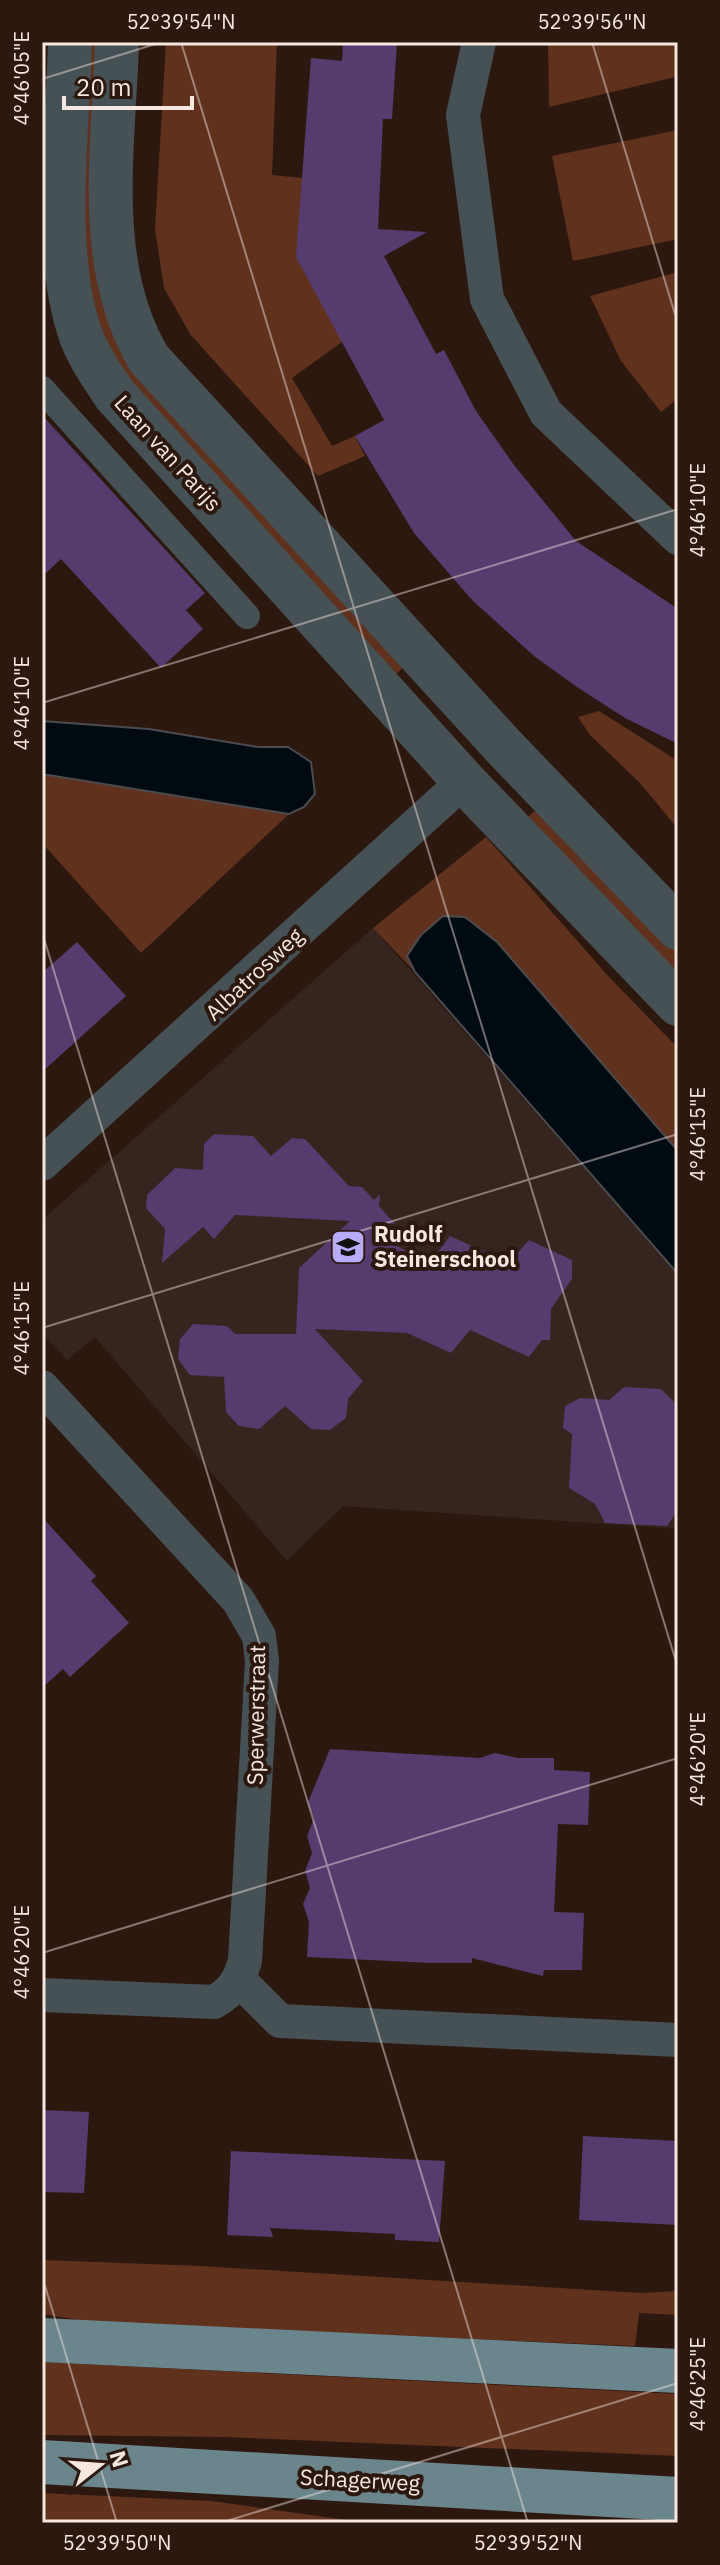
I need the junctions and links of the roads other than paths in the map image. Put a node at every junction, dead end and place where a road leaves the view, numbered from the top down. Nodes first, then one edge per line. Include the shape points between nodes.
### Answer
1 (70, 42) edge
2 (117, 42) edge
3 (479, 42) edge
4 (42, 389) edge
5 (676, 532) edge
6 (247, 616) dead end
7 (504, 747) junction
8 (464, 781) junction
9 (678, 928) edge
10 (678, 1004) edge
11 (42, 1164) edge
12 (42, 1387) edge
13 (240, 1981) junction
14 (42, 1995) edge
15 (678, 2040) edge
16 (42, 2340) edge
17 (678, 2371) edge
18 (42, 2462) edge
19 (678, 2499) edge

1 - 8 street, Laan van Parijs via 66,262 81,336 96,367 115,395
2 - 7 street via 114,255 134,334 179,393
3 - 5 street via 463,115 487,299 546,413
4 - 6 street
7 - 8 street
7 - 9 street
8 - 10 street, Laan van Parijs
8 - 11 street, Albatrosweg
12 - 13 street, Sperwerstraat via 238,1600 259,1636 259,1725
13 - 14 street via 214,2002
13 - 15 street via 280,2021
16 - 17 main road
18 - 19 main road, Schagerweg

